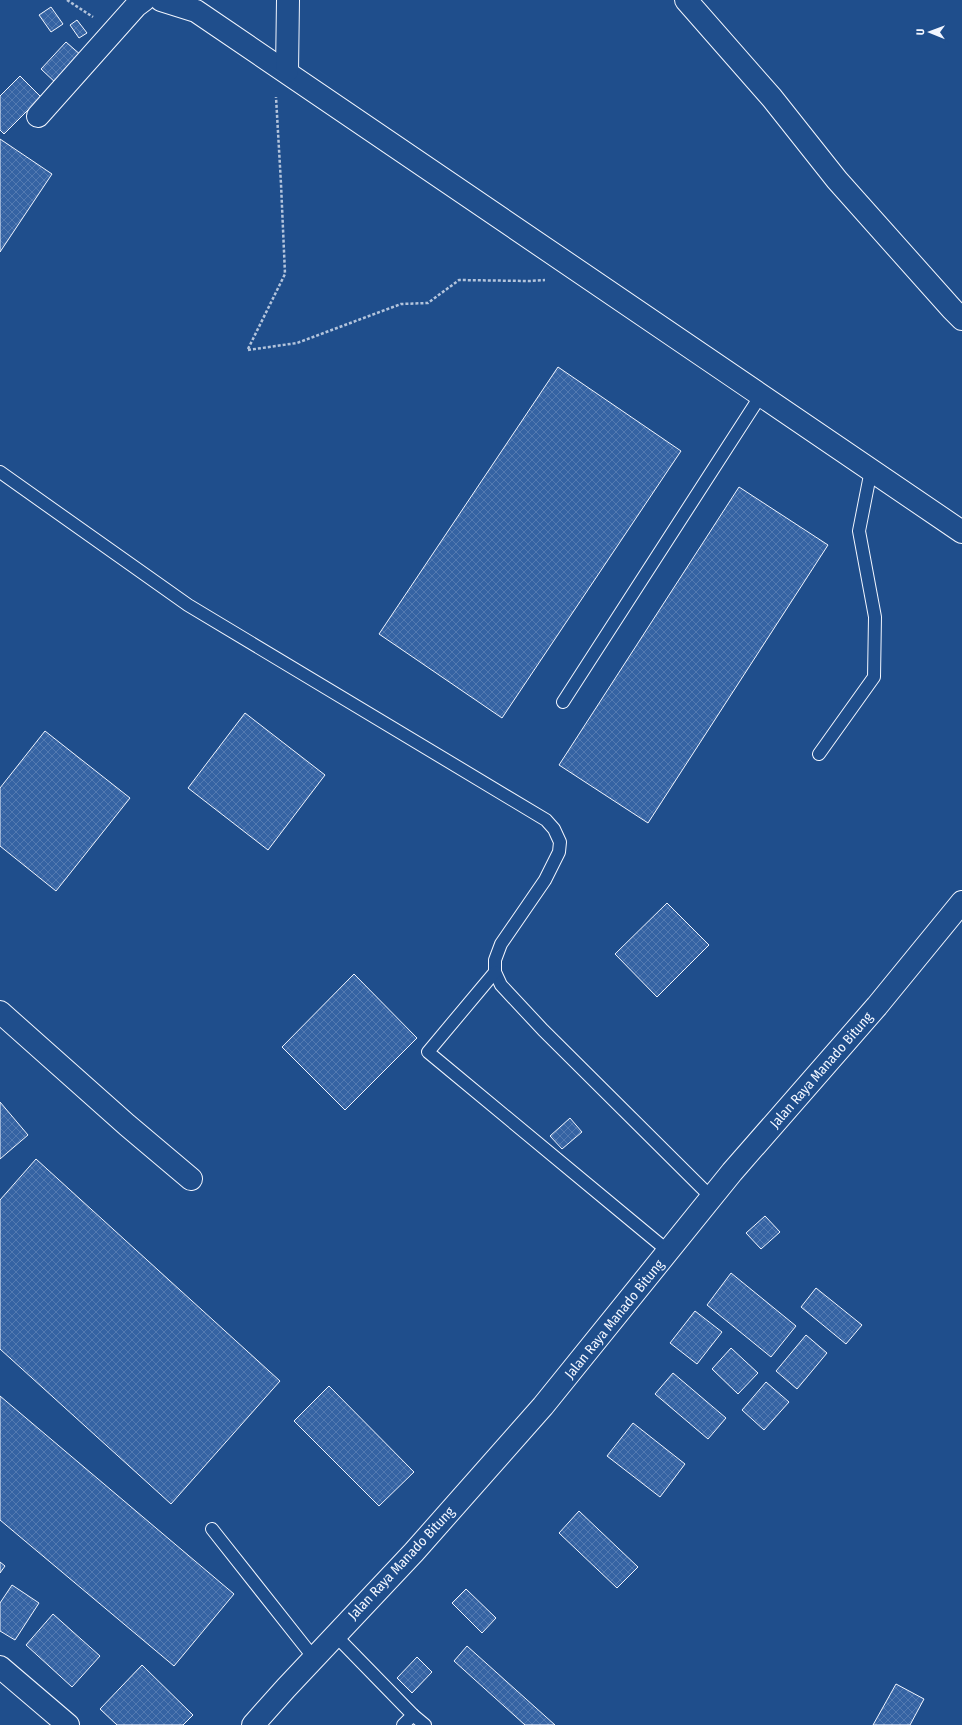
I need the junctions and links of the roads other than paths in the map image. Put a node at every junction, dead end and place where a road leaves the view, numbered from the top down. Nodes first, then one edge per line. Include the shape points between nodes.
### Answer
1 (144, 0) edge
2 (161, 0) edge
3 (288, 0) edge
4 (686, 0) edge
5 (280, 67) junction
6 (38, 116) dead end
7 (962, 319) edge
8 (761, 395) junction
9 (871, 470) junction
10 (0, 472) edge
11 (962, 532) edge
12 (562, 702) dead end
13 (819, 754) dead end
14 (962, 902) edge
15 (495, 972) junction
16 (0, 1012) edge
17 (191, 1179) dead end
18 (712, 1198) junction
19 (668, 1251) junction
20 (212, 1529) dead end
21 (335, 1635) junction
22 (314, 1658) junction
23 (0, 1667) edge
24 (413, 1715) junction
25 (68, 1725) edge
26 (253, 1725) edge
27 (403, 1725) edge
28 (424, 1725) edge

1 - 6 main road
2 - 5 main road via 196,11
3 - 5 main road
4 - 7 main road via 772,98 837,180
5 - 8 main road
8 - 9 main road
8 - 12 lane
9 - 11 main road
9 - 13 lane via 859,531 875,617 874,677
10 - 15 lane via 188,605 546,820 560,842 558,852 545,880 501,944 495,960
14 - 18 main road, Jalan Raya Manado Bitung via 877,1006
15 - 18 lane via 501,985 523,1009
15 - 19 lane via 428,1052
16 - 17 main road
18 - 19 main road, Jalan Raya Manado Bitung
19 - 21 main road, Jalan Raya Manado Bitung via 542,1406 414,1552
20 - 22 lane
21 - 22 main road, Jalan Raya Manado Bitung
21 - 24 lane
22 - 26 main road, Jalan Raya Manado Bitung
23 - 25 main road
24 - 27 lane
24 - 28 lane

